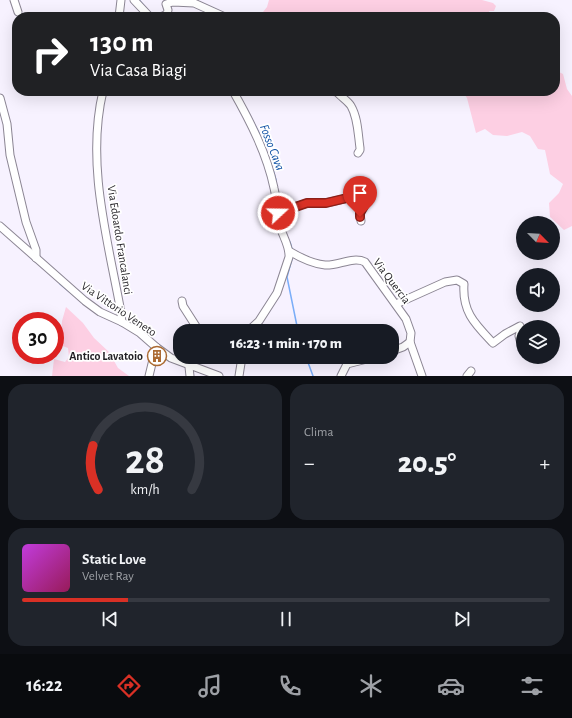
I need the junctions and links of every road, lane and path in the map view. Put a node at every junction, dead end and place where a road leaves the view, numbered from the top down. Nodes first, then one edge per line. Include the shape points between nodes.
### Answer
1 (14, 0) edge
2 (121, 0) edge
3 (134, 0) edge
4 (18, 12) dead end
5 (120, 12) edge
6 (145, 12) edge
7 (168, 12) edge
8 (214, 12) edge
9 (102, 96) edge
10 (236, 96) edge
11 (340, 96) edge
12 (0, 98) edge
13 (358, 153) dead end
14 (279, 213) junction
15 (361, 221) dead end
16 (0, 226) edge
17 (292, 253) junction
18 (36, 258) junction
19 (182, 302) dead end
20 (396, 304) junction
21 (122, 322) junction
22 (195, 324) edge
23 (256, 324) edge
24 (516, 328) edge
25 (410, 342) junction
26 (156, 347) junction
27 (399, 348) edge
28 (241, 364) edge
29 (347, 364) edge
30 (189, 365) junction
31 (149, 376) edge
32 (190, 376) edge
33 (220, 376) edge
34 (239, 376) edge
35 (341, 376) edge
36 (422, 376) edge

1 - 4 street
2 - 5 street
3 - 6 street
7 - 8 street via 166,4 173,2 194,3
9 - 21 street, Via Edoardo Francalanci via 96,135 100,203
10 - 14 street via 266,160
11 - 13 street via 350,104 355,114 360,148
12 - 18 street via 7,124 10,155
14 - 15 street via 307,203 326,203 361,195 368,199 360,213
14 - 17 street via 280,226
16 - 18 street, Via Vittorio Veneto
17 - 20 street, Via Quercia via 324,265 353,260 365,262
17 - 23 street via 277,293
18 - 21 street, Via Vittorio Veneto via 85,301 100,312
19 - 22 street
20 - 24 street via 445,282 457,280 464,284 466,309 493,343
20 - 25 street, Via Quercia via 406,319 411,333
21 - 26 street, Via Vittorio Veneto
25 - 27 street
25 - 36 street, Via Quercia
26 - 30 street, Via Vittorio Veneto
26 - 31 street
28 - 34 street
29 - 35 street
30 - 32 street
30 - 33 street, Via Vittorio Veneto

